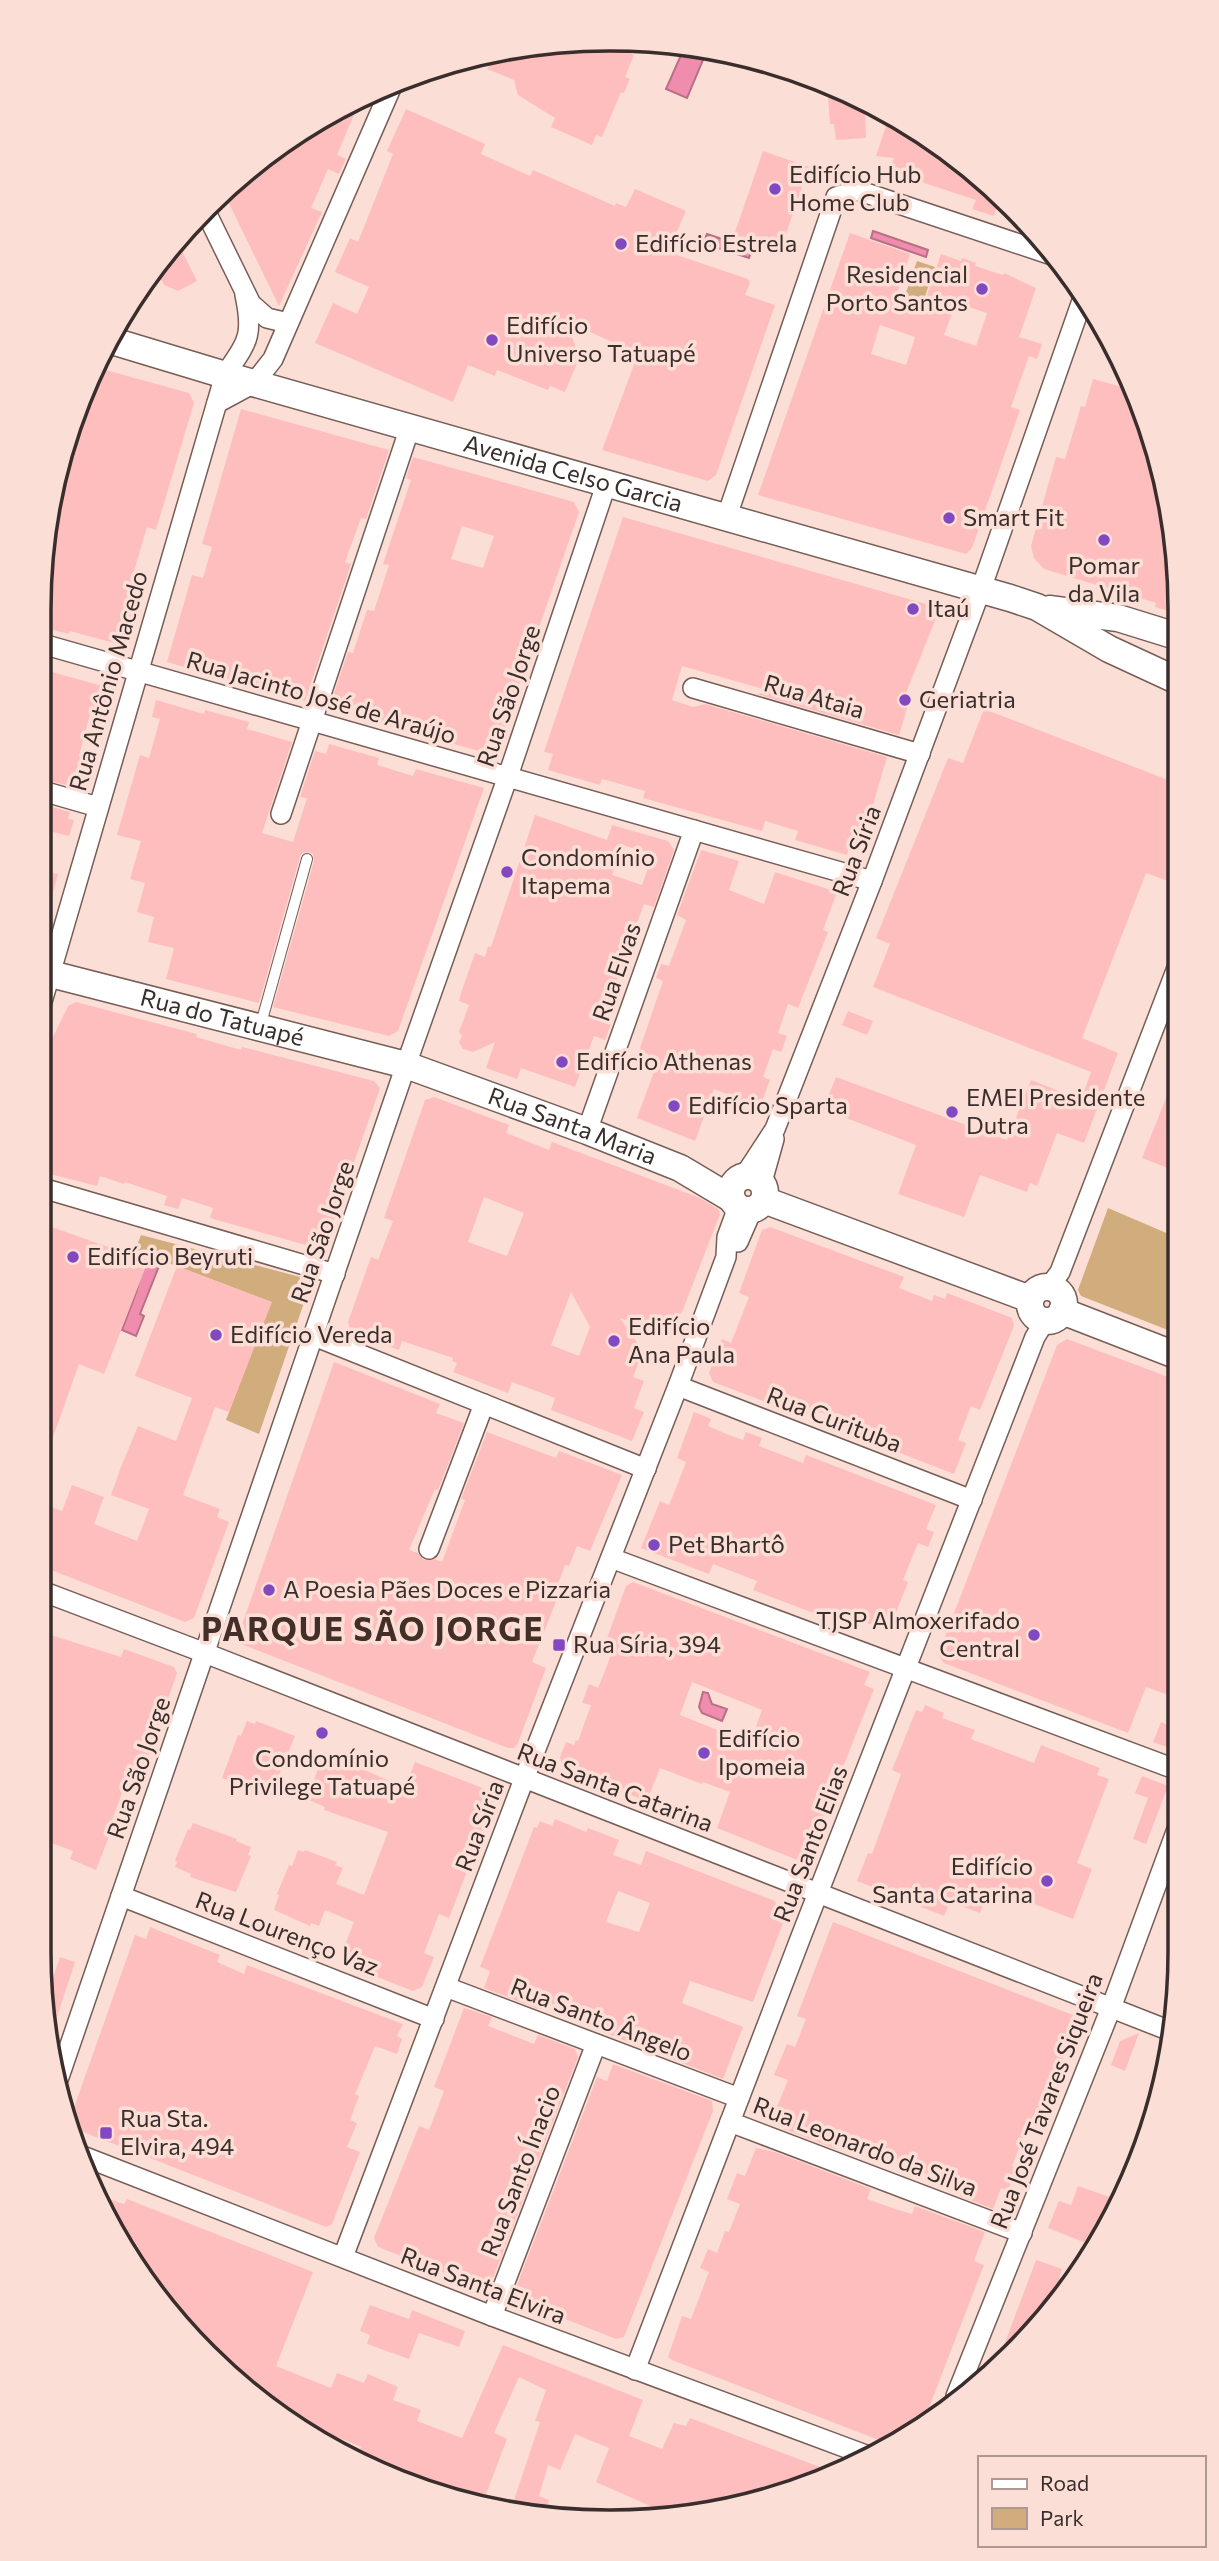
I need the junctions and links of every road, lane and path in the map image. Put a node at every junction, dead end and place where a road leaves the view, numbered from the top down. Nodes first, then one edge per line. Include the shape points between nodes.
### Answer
1 (387, 97) edge
2 (209, 219) edge
3 (1038, 250) edge
4 (245, 295) junction
5 (1080, 308) edge
6 (288, 323) junction
7 (119, 343) edge
8 (225, 375) junction
9 (254, 383) junction
10 (216, 403) junction
11 (410, 427) junction
12 (607, 482) junction
13 (727, 516) junction
14 (981, 589) junction
15 (1037, 607) junction
16 (1065, 624) junction
17 (1168, 634) edge
18 (51, 647) edge
19 (1168, 651) edge
20 (137, 671) junction
21 (1168, 676) edge
22 (693, 688) dead end
23 (313, 721) junction
24 (920, 754) junction
25 (508, 776) junction
26 (51, 794) edge
27 (98, 807) junction
28 (281, 814) dead end
29 (694, 830) junction
30 (307, 859) dead end
31 (872, 881) junction
32 (51, 951) edge
33 (51, 974) edge
34 (1168, 991) edge
35 (260, 1028) junction
36 (406, 1065) junction
37 (587, 1131) junction
38 (51, 1191) edge
39 (749, 1195) junction
40 (335, 1273) junction
41 (1047, 1305) junction
42 (314, 1336) junction
43 (1168, 1352) edge
44 (678, 1386) junction
45 (484, 1404) junction
46 (646, 1469) junction
47 (972, 1500) junction
48 (429, 1549) dead end
49 (611, 1558) junction
50 (51, 1595) edge
51 (205, 1653) junction
52 (906, 1669) junction
53 (1168, 1767) edge
54 (524, 1779) junction
55 (1168, 1854) edge
56 (818, 1894) junction
57 (121, 1896) junction
58 (446, 1987) junction
59 (1111, 2008) junction
60 (435, 2019) junction
61 (1162, 2028) edge
62 (596, 2044) junction
63 (62, 2067) edge
64 (739, 2098) junction
65 (730, 2122) junction
66 (91, 2159) edge
67 (1022, 2232) junction
68 (343, 2258) junction
69 (492, 2316) junction
70 (635, 2370) junction
71 (960, 2387) edge
72 (858, 2452) edge

1 - 6 street
2 - 4 street
3 - 13 street via 856,190 836,197
4 - 6 street via 258,312
4 - 8 street, Rua Antônio Macedo via 250,332
5 - 14 street, Rua Síria
6 - 9 street via 273,359
7 - 8 main road, Avenida Celso Garcia
8 - 9 main road, Avenida Celso Garcia
8 - 10 street, Rua Antônio Macedo
9 - 10 street
9 - 11 main road, Avenida Celso Garcia
10 - 20 street, Rua Antônio Macedo
11 - 12 main road, Avenida Celso Garcia
11 - 23 street
12 - 13 main road, Avenida Celso Garcia
12 - 25 street, Rua São Jorge
13 - 14 main road, Avenida Celso Garcia
14 - 15 main road, Avenida Celso Garcia
14 - 24 street, Rua Síria
15 - 16 main road, Avenida Celso Garcia
15 - 17 main road, Avenida Celso Garcia via 1118,618
16 - 19 main road
16 - 21 main road, Avenida Celso Garcia
18 - 20 street, Rua Jacinto José de Araújo
20 - 23 street, Rua Jacinto José de Araújo
20 - 27 street, Rua Antônio Macedo
22 - 24 street, Rua Ataia
23 - 25 street, Rua Jacinto José de Araújo
23 - 28 street
24 - 31 street, Rua Síria
25 - 29 street, Rua Jacinto José de Araújo
25 - 36 street, Rua São Jorge
26 - 27 street
27 - 32 street, Rua Antônio Macedo
29 - 31 street, Rua Jacinto José de Araújo
29 - 37 street, Rua Elvas
30 - 35 lane
31 - 39 street, Rua Síria via 775,1129 774,1143
33 - 35 main road, Rua do Tatuapé
34 - 41 street, Rua Santo Elias
35 - 36 main road, Rua do Tatuapé
36 - 37 main road, Rua Santa Maria
36 - 40 street, Rua São Jorge
37 - 39 main road, Rua Santa Maria
38 - 40 street
39 - 41 main road, Rua Santa Maria
39 - 44 street, Rua Síria via 737,1243 726,1257
40 - 42 street, Rua São Jorge
41 - 43 main road, Rua Santa Maria
41 - 47 street, Rua Santo Elias
42 - 45 street
42 - 51 street, Rua São Jorge
44 - 46 street, Rua Síria
44 - 47 street, Rua Curituba
45 - 46 street
45 - 48 street
46 - 49 street, Rua Síria
47 - 52 street, Rua Santo Elias
49 - 52 street
49 - 54 street, Rua Síria
50 - 51 street, Rua Santa Catarina
51 - 54 street, Rua Santa Catarina
51 - 57 street, Rua São Jorge
52 - 53 street
52 - 56 street, Rua Santo Elias
54 - 56 street, Rua Santa Catarina
54 - 58 street, Rua Síria
55 - 59 street, Rua José Tavares Siqueira
56 - 59 street, Rua Santa Catarina
56 - 64 street, Rua Santo Elias
57 - 60 street, Rua Lourenço Vaz
57 - 63 street, Rua São Jorge
58 - 60 street, Rua Síria
58 - 62 street, Rua Santo Ângelo
59 - 61 street, Rua Santa Catarina
59 - 67 street, Rua José Tavares Siqueira
60 - 68 street, Rua Síria
62 - 64 street, Rua Santo Ângelo
62 - 69 street, Rua Santo Ínacio
64 - 65 street, Rua Santo Elias
65 - 67 street, Rua Leonardo da Silva
65 - 70 street, Rua Santo Elias
66 - 68 street, Rua Santa Elvira
67 - 71 street, Rua José Tavares Siqueira
68 - 69 street, Rua Santa Elvira
69 - 70 street, Rua Santa Elvira
70 - 72 street, Rua Santa Elvira

